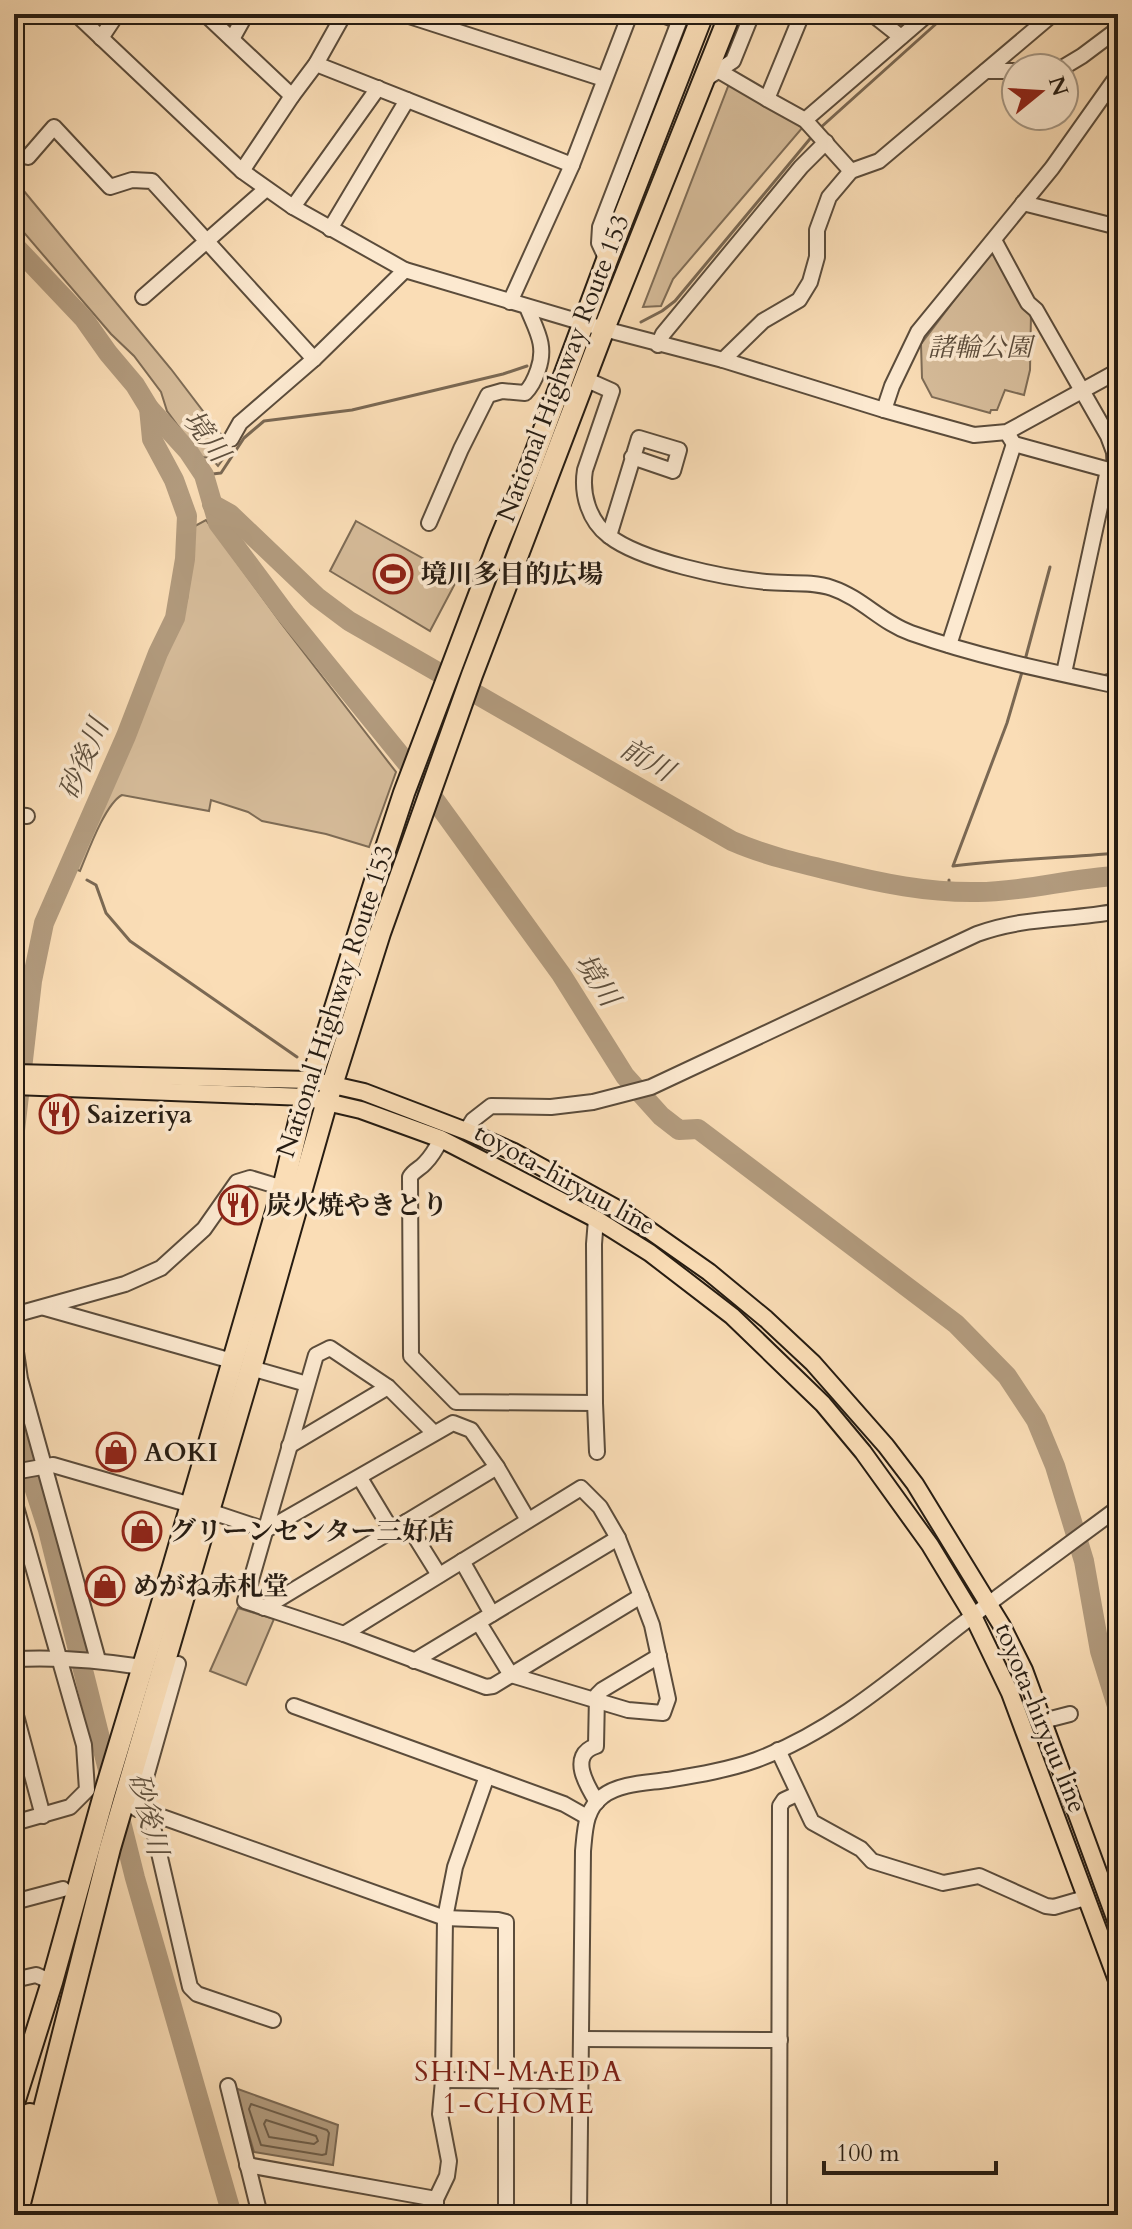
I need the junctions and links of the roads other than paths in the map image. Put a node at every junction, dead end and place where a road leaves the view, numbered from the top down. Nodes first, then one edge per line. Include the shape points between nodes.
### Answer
1 (76, 14) edge
2 (117, 14) edge
3 (205, 14) edge
4 (246, 14) edge
5 (344, 14) edge
6 (403, 14) edge
7 (630, 14) edge
8 (660, 14) edge
9 (703, 14) edge
10 (730, 14) edge
11 (752, 14) edge
12 (802, 14) edge
13 (872, 14) edge
14 (928, 14) edge
15 (1043, 17) edge
16 (680, 18) edge
17 (1118, 29) edge
18 (901, 37) junction
19 (101, 38) junction
20 (232, 39) junction
21 (1080, 57) edge
22 (316, 64) junction
23 (986, 71) junction
24 (1000, 71) edge
25 (711, 75) junction
26 (604, 79) junction
27 (1118, 79) edge
28 (378, 88) junction
29 (292, 96) junction
30 (767, 99) junction
31 (407, 100) junction
32 (816, 131) junction
33 (28, 157) dead end
34 (572, 165) junction
35 (242, 171) junction
36 (851, 171) junction
37 (266, 189) junction
38 (1023, 203) junction
39 (293, 207) junction
40 (1118, 227) edge
41 (330, 229) junction
42 (994, 240) junction
43 (206, 242) junction
44 (607, 260) junction
45 (405, 270) junction
46 (143, 297) dead end
47 (510, 302) junction
48 (527, 307) junction
49 (584, 323) junction
50 (604, 329) junction
51 (658, 345) junction
52 (314, 359) junction
53 (723, 360) junction
54 (1118, 371) edge
55 (585, 379) junction
56 (1082, 390) junction
57 (884, 410) junction
58 (1010, 438) junction
59 (231, 439) dead end
60 (632, 457) dead end
61 (1114, 472) edge
62 (429, 523) dead end
63 (609, 536) junction
64 (949, 645) junction
65 (1064, 673) junction
66 (1118, 686) edge
67 (1118, 911) edge
68 (14, 1073) edge
69 (41, 1080) junction
70 (14, 1086) edge
71 (308, 1089) junction
72 (330, 1092) junction
73 (466, 1131) junction
74 (441, 1139) junction
75 (283, 1188) junction
76 (596, 1219) junction
77 (45, 1308) junction
78 (15, 1315) edge
79 (241, 1365) junction
80 (307, 1384) junction
81 (388, 1387) junction
82 (595, 1403) junction
83 (434, 1433) junction
84 (289, 1446) junction
85 (597, 1452) dead end
86 (45, 1466) junction
87 (497, 1467) junction
88 (14, 1472) edge
89 (360, 1478) junction
90 (14, 1500) edge
91 (200, 1507) junction
92 (1118, 1508) edge
93 (528, 1520) junction
94 (406, 1522) junction
95 (266, 1530) junction
96 (392, 1531) junction
97 (618, 1538) junction
98 (21, 1548) edge
99 (462, 1561) junction
100 (439, 1575) junction
101 (641, 1596) junction
102 (988, 1605) junction
103 (264, 1608) junction
104 (492, 1614) junction
105 (973, 1616) junction
106 (479, 1623) junction
107 (344, 1634) junction
108 (659, 1656) junction
109 (59, 1657) junction
110 (14, 1659) edge
111 (98, 1660) junction
112 (414, 1661) junction
113 (178, 1664) dead end
114 (142, 1667) junction
115 (511, 1675) junction
116 (596, 1701) junction
117 (294, 1706) dead end
118 (14, 1708) edge
119 (1070, 1714) dead end
120 (1043, 1721) junction
121 (17, 1731) edge
122 (778, 1750) junction
123 (487, 1776) junction
124 (797, 1794) junction
125 (120, 1802) junction
126 (597, 1802) junction
127 (43, 1816) junction
128 (587, 1817) junction
129 (14, 1823) edge
130 (63, 1889) dead end
131 (1085, 1898) junction
132 (14, 1902) edge
133 (445, 1918) junction
134 (1118, 1926) edge
135 (14, 1980) edge
136 (52, 1982) junction
137 (1118, 1983) edge
138 (273, 2020) dead end
139 (582, 2039) junction
140 (780, 2040) junction
141 (57, 2060) junction
142 (443, 2080) junction
143 (507, 2080) junction
144 (580, 2081) junction
145 (228, 2086) dead end
146 (14, 2103) edge
147 (14, 2164) edge
148 (247, 2165) junction
149 (436, 2199) junction
150 (17, 2215) edge
151 (260, 2215) edge
152 (436, 2215) edge
153 (506, 2215) edge
154 (579, 2215) edge
155 (779, 2215) edge

1 - 19 street
2 - 19 street
3 - 20 street
4 - 20 street
5 - 22 street
6 - 26 street
7 - 26 street
8 - 16 street
9 - 44 highway, National Highway Route 153
10 - 25 highway, National Highway Route 153
11 - 25 street via 733,61
12 - 30 street
13 - 18 street
14 - 18 street
15 - 23 street
16 - 44 street via 600,227 599,243
17 - 21 street
18 - 32 street
19 - 35 street
20 - 29 street
22 - 28 street
22 - 29 street
23 - 24 street
23 - 36 street via 879,161
25 - 30 street
25 - 50 highway, National Highway Route 153
26 - 34 street
27 - 38 street
28 - 31 street
28 - 39 street
29 - 35 street
30 - 32 street
31 - 34 street
31 - 41 street
32 - 36 street
32 - 51 street via 818,148
33 - 43 street via 54,127 110,187 152,181
34 - 47 street
35 - 37 street
36 - 53 street via 829,197 817,230 810,282 799,300 763,321
37 - 39 street
37 - 43 street
38 - 40 street
38 - 42 street
39 - 41 street
41 - 45 street
42 - 56 street
42 - 57 street via 918,332
43 - 46 street
43 - 52 street
44 - 49 highway, National Highway Route 153
45 - 47 street
45 - 52 street
47 - 48 street
48 - 49 street
48 - 62 street via 542,344 535,380 525,393 488,395
49 - 50 street
49 - 71 highway, National Highway Route 153 via 404,793
50 - 51 street
50 - 55 highway, National Highway Route 153
51 - 53 street
52 - 59 street via 240,423
53 - 57 street
54 - 56 street
55 - 63 street via 612,391 583,481 589,509
55 - 72 highway, National Highway Route 153 via 472,675
56 - 58 street
56 - 61 street via 1112,444
57 - 58 street via 974,435
58 - 61 street
58 - 64 street
60 - 63 street
61 - 65 street
63 - 64 street via 684,566 832,588 908,632
64 - 65 street
65 - 66 street
67 - 73 street via 1018,922 977,934 651,1087 551,1107 491,1106
68 - 69 main road, toyota-hiryuu line
69 - 70 main road, toyota-hiryuu line
69 - 71 main road, toyota-hiryuu line
71 - 72 main road, toyota-hiryuu line
71 - 75 highway, National Highway Route 153
72 - 73 main road, toyota-hiryuu line via 364,1092
72 - 74 main road, toyota-hiryuu line via 361,1110
72 - 79 highway, National Highway Route 153
73 - 102 main road, toyota-hiryuu line via 625,1213 766,1319 886,1446
74 - 76 main road, toyota-hiryuu line
74 - 82 street via 410,1177 411,1356 456,1402
75 - 77 street via 250,1178 237,1182 204,1229 161,1268
75 - 79 highway, National Highway Route 153
76 - 82 street
76 - 105 main road, toyota-hiryuu line via 732,1316 823,1404 906,1511
77 - 78 street
77 - 79 street
78 - 86 street via 20,1379
79 - 80 street
79 - 91 highway, National Highway Route 153
80 - 81 street via 316,1355 330,1348
80 - 84 street
81 - 83 street
81 - 84 street
82 - 85 street
83 - 87 street via 453,1423 464,1426
83 - 89 street
84 - 95 street
86 - 88 street
86 - 91 street
86 - 111 street
87 - 93 street
87 - 94 street
89 - 95 street
89 - 96 street
90 - 98 street
91 - 95 street
91 - 114 highway, National Highway Route 153
91 - 125 highway, National Highway Route 153
92 - 102 street
93 - 97 street via 581,1488
93 - 99 street
94 - 96 street
94 - 100 street
95 - 103 street via 245,1601
96 - 103 street
97 - 101 street
97 - 104 street
98 - 109 street
99 - 100 street
99 - 104 street
100 - 107 street
101 - 108 street
101 - 115 street
102 - 105 street
102 - 120 main road, toyota-hiryuu line via 1024,1670
103 - 107 street
104 - 106 street
105 - 122 street via 853,1709
105 - 131 main road, toyota-hiryuu line via 1010,1693
106 - 112 street
106 - 115 street
107 - 112 street
108 - 116 street via 602,1690
108 - 116 street via 668,1699 663,1713
109 - 110 street
109 - 111 street
109 - 125 street via 84,1745
111 - 114 street
112 - 115 street via 486,1687
113 - 125 street
114 - 125 highway, National Highway Route 153
115 - 116 street
116 - 126 street via 596,1746 585,1753 581,1770
117 - 123 street
118 - 121 street
119 - 120 street
120 - 134 main road, toyota-hiryuu line
121 - 127 street
122 - 124 street
122 - 126 street via 731,1767 619,1788
123 - 128 street
123 - 133 street via 455,1867
124 - 131 street via 812,1822 861,1849 872,1861 943,1883 979,1876 1046,1906
124 - 140 street via 780,1806
125 - 127 street via 70,1807
125 - 133 street
125 - 136 highway, National Highway Route 153
125 - 138 street via 190,1987
125 - 141 highway, National Highway Route 153
126 - 128 street
127 - 129 street
128 - 139 street
130 - 132 street
131 - 137 main road, toyota-hiryuu line
133 - 142 street
133 - 143 street via 506,1922
135 - 136 street via 36,1975
136 - 146 highway, National Highway Route 153
139 - 140 street
139 - 144 street
140 - 155 street
141 - 147 highway via 32,2108
141 - 150 highway, National Highway Route 153
142 - 143 street
142 - 149 street via 440,2114 449,2161
143 - 144 street
143 - 153 street
144 - 154 street
145 - 148 street
148 - 149 street
148 - 151 street
149 - 152 street

